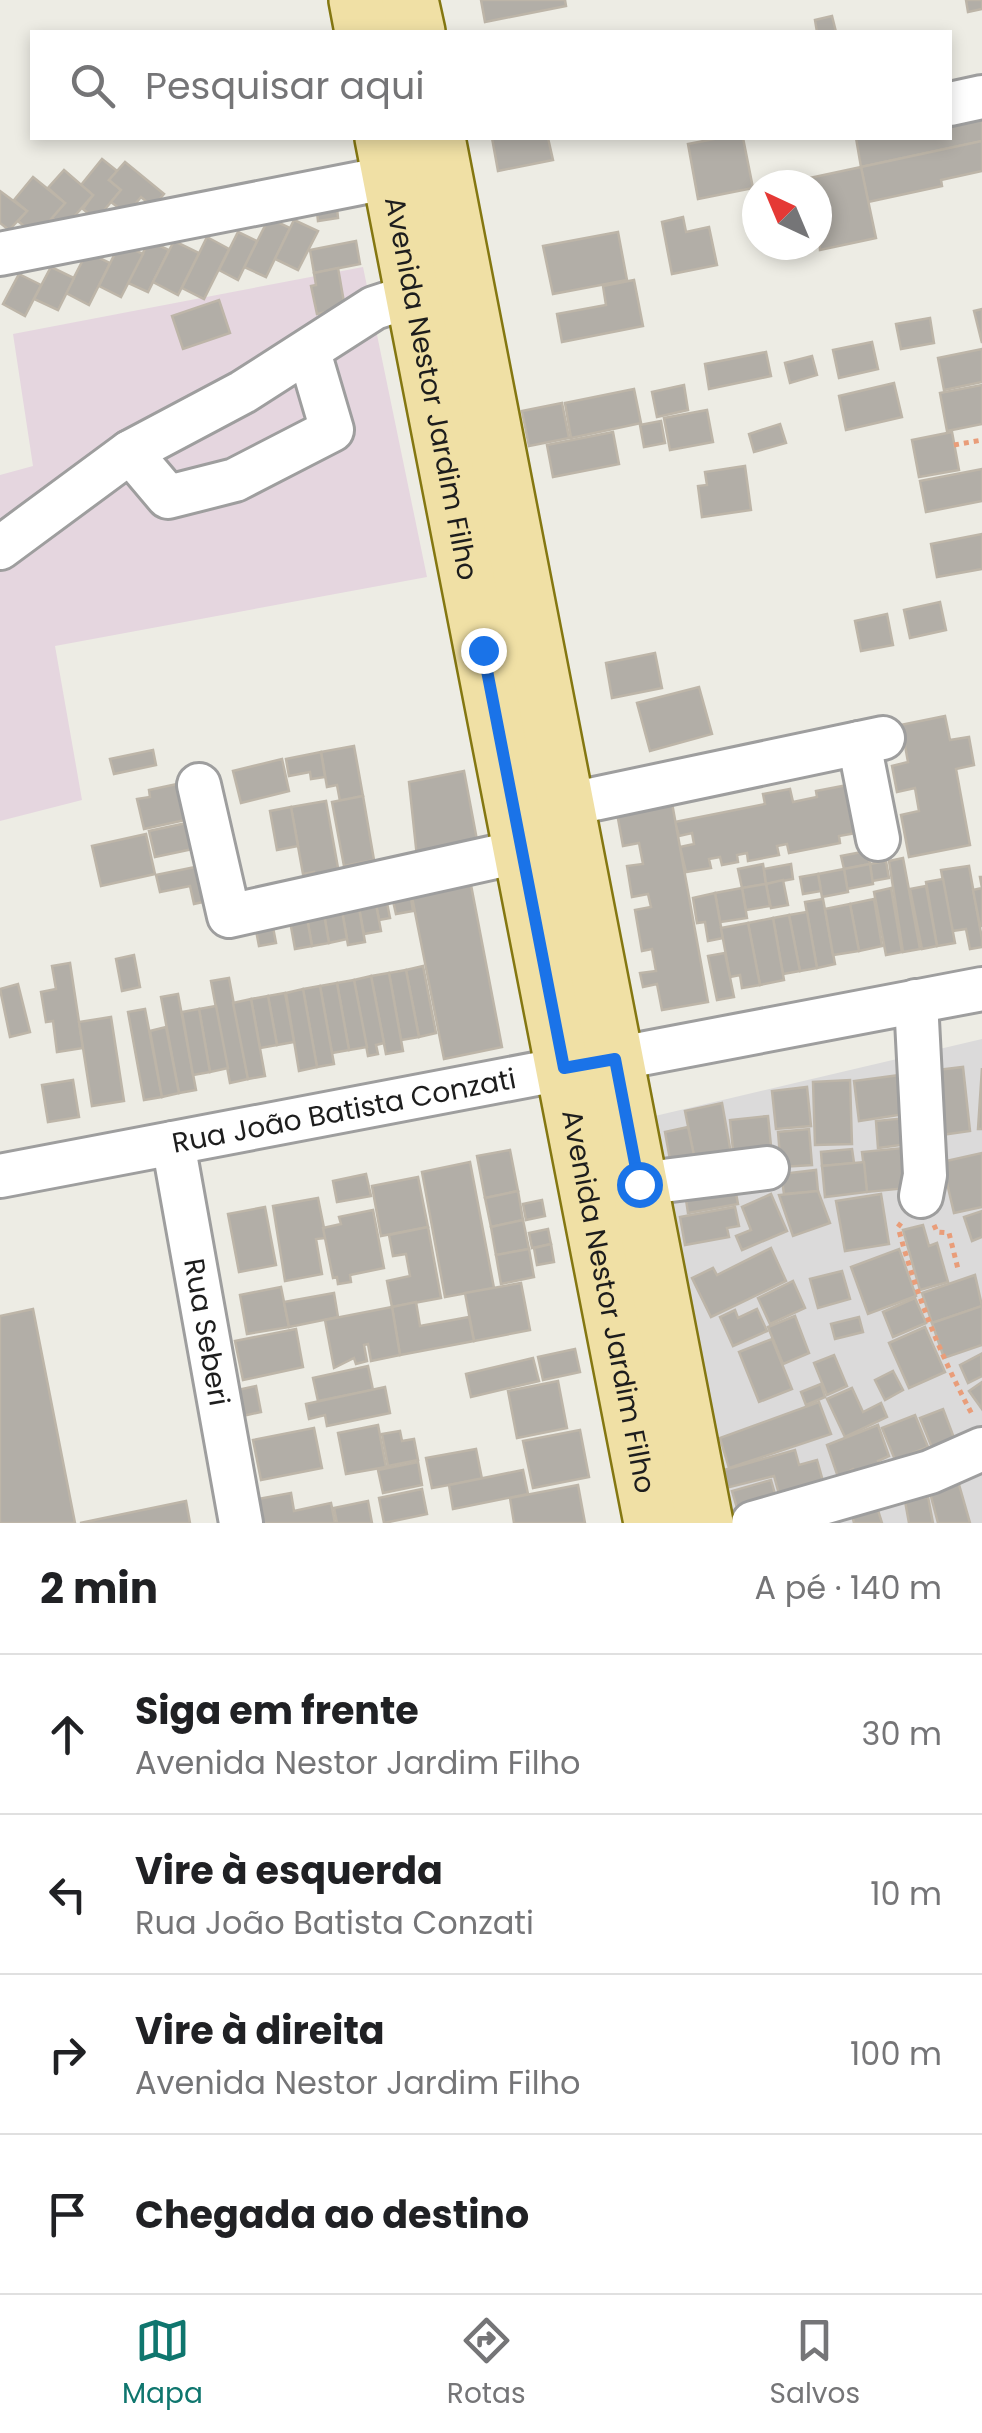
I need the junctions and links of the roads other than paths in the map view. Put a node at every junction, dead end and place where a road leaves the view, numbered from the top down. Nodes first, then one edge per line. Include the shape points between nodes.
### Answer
1 (357, 0) edge
2 (410, 0) edge
3 (363, 30) edge
4 (416, 30) edge
5 (982, 97) edge
6 (952, 104) edge
7 (437, 140) edge
8 (387, 157) edge
9 (0, 254) edge
10 (414, 294) junction
11 (309, 352) junction
12 (130, 452) junction
13 (0, 548) edge
14 (508, 644) junction
15 (199, 785) dead end
16 (566, 805) junction
17 (878, 839) dead end
18 (522, 851) junction
19 (982, 989) edge
20 (916, 1002) junction
21 (590, 1064) junction
22 (173, 1143) junction
23 (767, 1168) dead end
24 (0, 1176) edge
25 (639, 1184) junction
26 (922, 1196) road end
27 (978, 1434) edge
28 (241, 1523) edge
29 (652, 1523) edge
30 (705, 1523) edge
31 (753, 1523) edge

1 - 3 main road
2 - 4 main road
5 - 6 street
7 - 14 main road, Avenida Nestor Jardim Filho
8 - 9 street
8 - 10 main road, Avenida Nestor Jardim Filho
10 - 11 street via 374,308
10 - 14 main road, Avenida Nestor Jardim Filho
11 - 12 street
11 - 12 street via 332,430 235,480 168,497
12 - 13 street
14 - 16 main road, Avenida Nestor Jardim Filho
14 - 18 main road, Avenida Nestor Jardim Filho
15 - 18 street via 229,916
16 - 17 street via 871,741
16 - 21 main road, Avenida Nestor Jardim Filho
18 - 21 main road, Avenida Nestor Jardim Filho
19 - 20 street, Rua João Batista Conzati
20 - 21 street, Rua João Batista Conzati
20 - 26 street
21 - 22 street, Rua João Batista Conzati
21 - 25 main road, Avenida Nestor Jardim Filho
21 - 29 main road, Avenida Nestor Jardim Filho
22 - 24 street, Rua João Batista Conzati
22 - 28 street, Rua Seberi
23 - 25 street
25 - 30 main road, Avenida Nestor Jardim Filho
27 - 31 street via 930,1472

